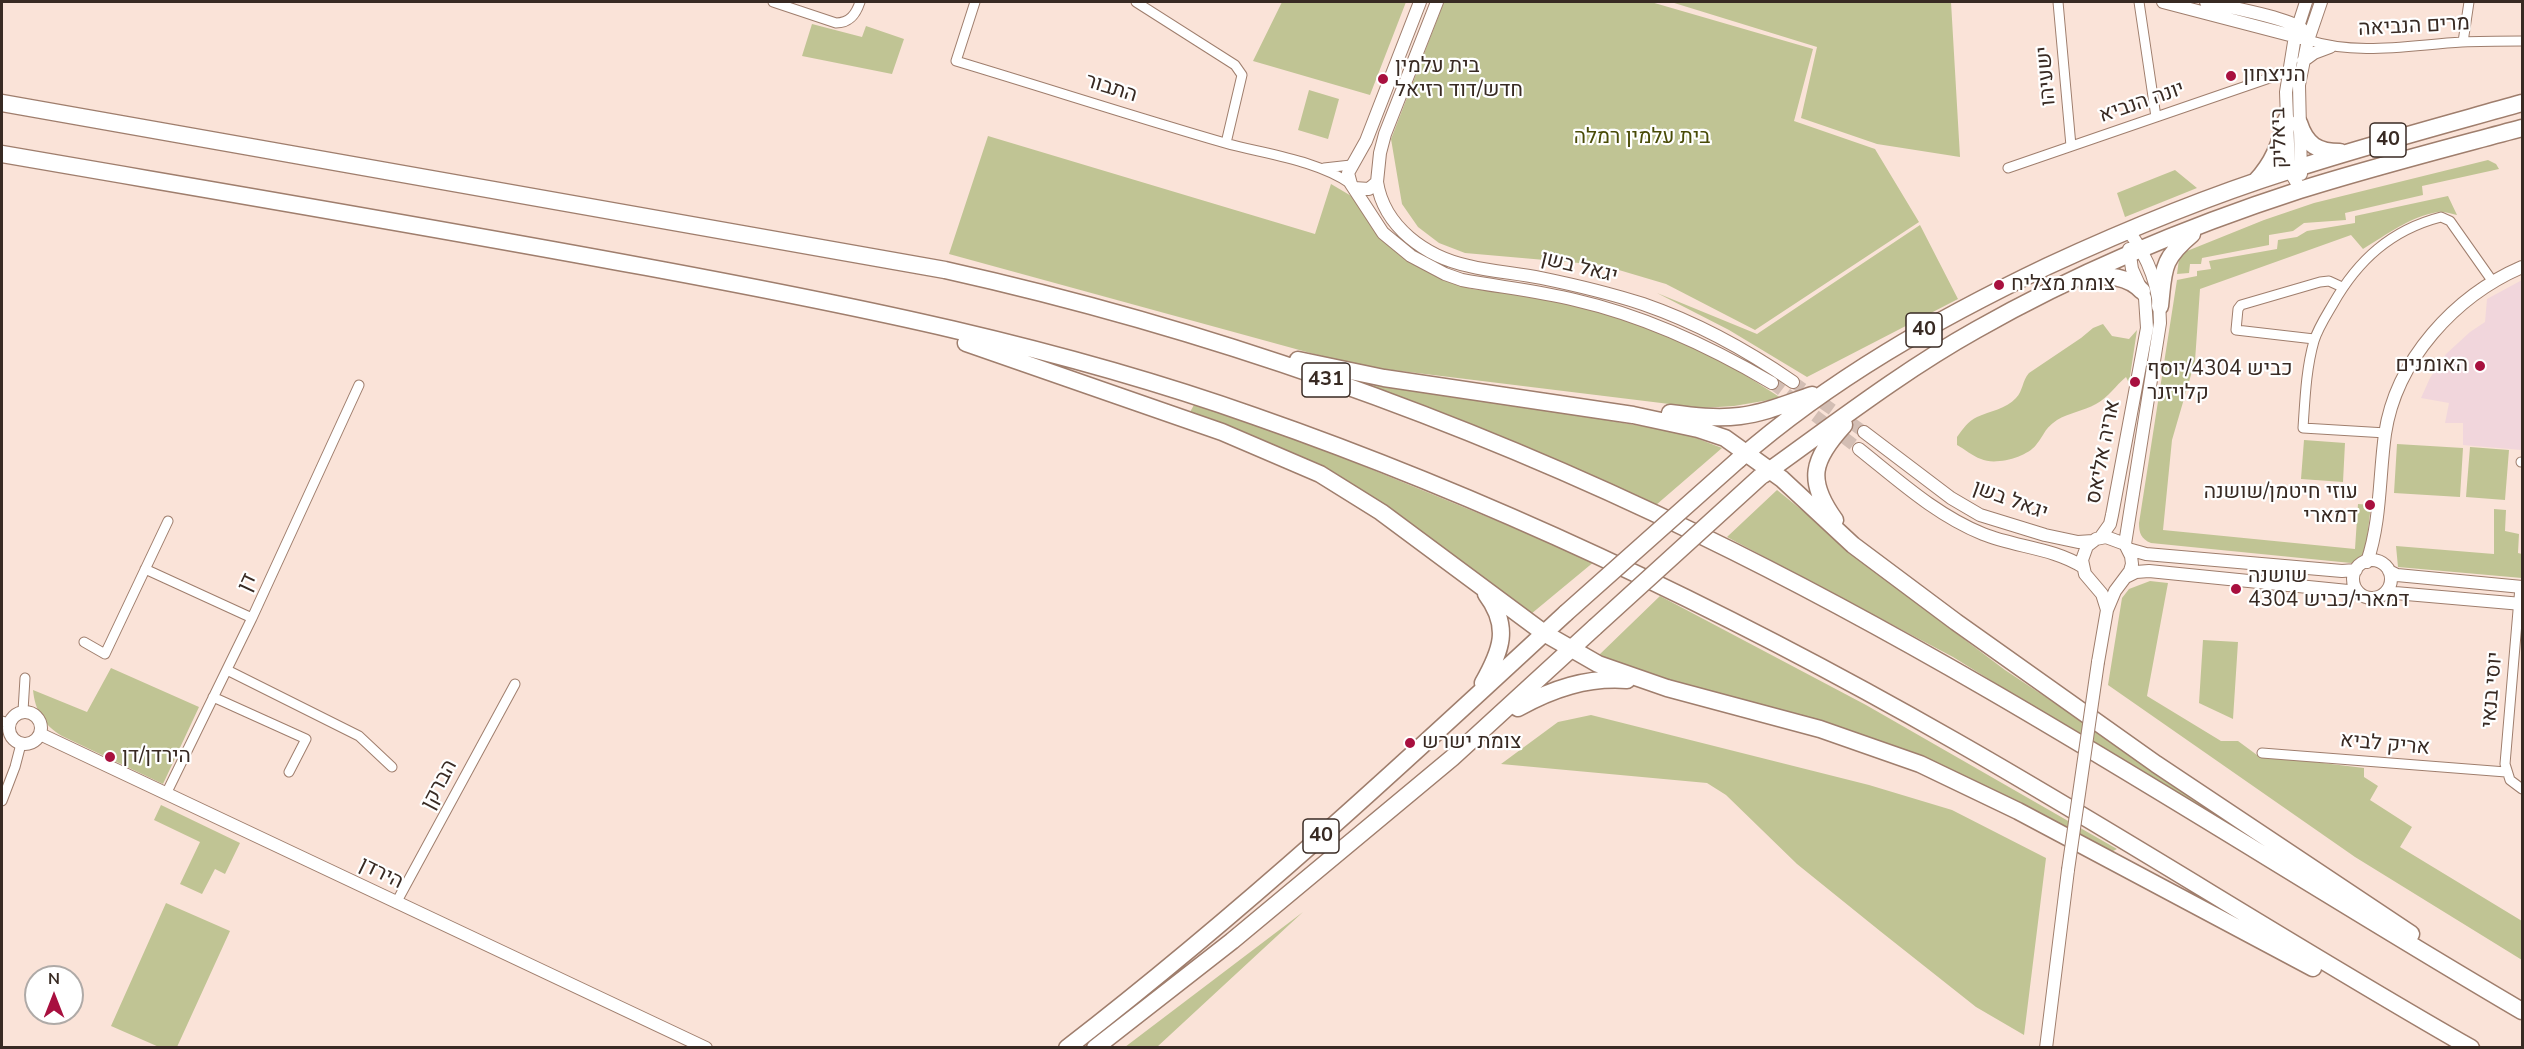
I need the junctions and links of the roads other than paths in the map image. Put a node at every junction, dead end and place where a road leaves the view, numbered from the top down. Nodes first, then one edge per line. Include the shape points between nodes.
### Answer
1 (773, 2) edge
2 (860, 2) edge
3 (975, 2) edge
4 (1136, 2) edge
5 (1420, 2) edge
6 (1437, 2) edge
7 (2058, 2) edge
8 (2139, 2) edge
9 (2163, 2) edge
10 (2210, 2) edge
11 (2306, 2) edge
12 (2321, 2) edge
13 (2469, 2) edge
14 (2296, 31) junction
15 (2308, 40) junction
16 (2523, 41) edge
17 (2463, 42) junction
18 (2330, 47) junction
19 (2303, 61) junction
20 (2288, 72) junction
21 (2, 103) edge
22 (2523, 103) edge
23 (2156, 117) junction
24 (2292, 122) junction
25 (2523, 128) edge
26 (1226, 143) junction
27 (2072, 146) junction
28 (2347, 153) junction
29 (2, 154) edge
30 (1353, 164) junction
31 (1316, 167) junction
32 (2008, 168) dead end
33 (2295, 168) junction
34 (1377, 177) junction
35 (2255, 182) junction
36 (1352, 186) junction
37 (2301, 190) junction
38 (2205, 223) junction
39 (2128, 230) junction
40 (2136, 252) junction
41 (2523, 267) edge
42 (2076, 279) junction
43 (2493, 282) junction
44 (2342, 287) junction
45 (2142, 291) junction
46 (1086, 304) junction
47 (848, 306) junction
48 (2160, 306) junction
49 (2314, 339) junction
50 (1793, 382) tunnel mouth
51 (1772, 383) tunnel mouth
52 (359, 385) dead end
53 (1830, 388) junction
54 (1868, 399) junction
55 (1548, 402) junction
56 (1864, 432) tunnel mouth
57 (2386, 433) junction
58 (1859, 449) tunnel mouth
59 (1742, 456) junction
60 (1765, 474) junction
61 (168, 521) dead end
62 (2376, 527) junction
63 (2096, 539) junction
64 (1853, 545) junction
65 (2126, 547) junction
66 (1439, 556) junction
67 (2367, 562) junction
68 (2083, 567) junction
69 (2385, 567) junction
70 (146, 569) junction
71 (2356, 570) junction
72 (2124, 579) junction
73 (2096, 584) junction
74 (2521, 587) edge
75 (2358, 592) junction
76 (2384, 594) junction
77 (2521, 604) edge
78 (2107, 610) junction
79 (252, 618) junction
80 (1544, 633) junction
81 (84, 642) dead end
82 (1572, 650) junction
83 (227, 670) junction
84 (25, 678) dead end
85 (515, 684) dead end
86 (1667, 688) junction
87 (213, 697) junction
88 (1475, 697) junction
89 (23, 711) junction
90 (5, 722) edge
91 (40, 734) junction
92 (21, 744) junction
93 (2262, 753) dead end
94 (1452, 758) junction
95 (392, 768) dead end
96 (289, 772) dead end
97 (2506, 772) junction
98 (2523, 789) edge
99 (166, 794) junction
100 (2, 801) edge
101 (396, 903) junction
102 (2523, 1009) edge
103 (703, 1047) edge
104 (1066, 1047) edge
105 (1095, 1047) edge
106 (2046, 1047) edge
107 (2463, 1047) edge
108 (2471, 1047) edge

1 - 2 street via 836,23 854,16
3 - 26 street, התבור via 957,61
4 - 26 street via 1239,70 1242,75
5 - 30 main road via 1366,141
6 - 34 main road via 1385,134
7 - 27 street, ישעיהו
8 - 23 street
9 - 14 main road
10 - 14 main road
11 - 14 main road, ביאליק
12 - 15 main road, ביאליק
13 - 17 street
14 - 15 main road
14 - 20 main road, ביאליק
15 - 18 street, מרים הנביאה
15 - 19 main road, ביאליק
16 - 17 street, מרים הנביאה
17 - 18 street, מרים הנביאה via 2364,50
18 - 19 main road
19 - 24 main road, ביאליק
20 - 23 street, יונה הנביא
20 - 24 main road, ביאליק
21 - 46 highway, 431 via 886,258
22 - 28 highway, 40
23 - 27 street, יונה הנביא
24 - 28 highway via 2314,146
24 - 33 main road, ביאליק
24 - 35 highway via 2268,167
25 - 37 highway, 40
26 - 31 street, התבור
27 - 32 street, יונה הנביא
28 - 33 highway, 40
29 - 47 highway
30 - 31 street, התבור
30 - 34 main road via 1369,161
30 - 36 main road via 1348,177
31 - 36 street, התבור
33 - 35 highway, 40
33 - 37 main road, ביאליק
34 - 36 main road via 1364,191
34 - 50 main road, יגאל בשן via 1380,201 1394,223 1434,253 1466,266 1580,286 1644,305 1704,330 1765,362
35 - 39 highway, 40
36 - 51 main road, יגאל בשן via 1383,233 1427,266 1462,280 1577,300 1639,318 1697,343
37 - 38 highway, 40
38 - 40 highway, 40
38 - 48 highway via 2169,255
39 - 40 main road, אריה אליאס
39 - 53 highway, 40 via 1977,301
40 - 42 highway, 40
40 - 45 main road, אריה אליאס
40 - 48 main road, אריה אליאס via 2154,278
41 - 43 main road
42 - 45 highway via 2117,277
42 - 54 highway, 40 via 1976,330
43 - 44 street via 2450,221 2441,217 2386,242 2368,255
43 - 57 main road via 2457,309 2424,344 2397,391
44 - 49 street
44 - 49 street via 2320,282 2238,309 2236,330
45 - 63 main road, אריה אליאס via 2147,314 2145,345 2110,524
46 - 55 highway via 1323,366
46 - 102 highway, 431 via 1307,373 1404,408 1586,482 1702,536 1888,633 2042,720 2349,909
47 - 66 highway via 1082,382 1271,452 1347,489
47 - 108 highway via 1075,361 1251,415 1391,467 1593,552 1769,640 1951,738
48 - 65 main road, אריה אליאס via 2159,338 2126,527
49 - 57 street via 2303,428
52 - 79 street, דן
53 - 55 highway via 1773,409 1725,417
53 - 59 highway, 40
54 - 60 highway, 40
54 - 64 highway via 1826,446 1815,470 1816,486 1825,506
55 - 59 highway via 1698,429 1725,438
56 - 63 main road, יגאל בשן via 1951,498 1980,515 2072,541
57 - 62 main road
58 - 68 main road, יגאל בשן via 1962,525 1999,540 2064,557
59 - 60 highway
59 - 80 highway, 40, bridge
60 - 64 highway
60 - 82 highway, 40, bridge
61 - 70 street
62 - 67 main road
62 - 69 main road
63 - 65 main road via 2113,538
63 - 68 main road via 2084,552
64 - 102 highway via 2113,734
65 - 71 main road via 2136,553
65 - 72 main road via 2132,564
66 - 80 highway
66 - 88 highway via 1481,587 1492,602 1502,630 1498,653
67 - 69 main road
67 - 71 main road
68 - 73 main road
69 - 74 main road via 2397,575
69 - 76 main road via 2390,583
70 - 79 street
70 - 81 street via 105,654
71 - 75 main road via 2353,579
72 - 73 main road via 2110,586
72 - 75 main road via 2136,572 2149,571
72 - 78 main road
73 - 78 main road
74 - 77 street, יוסי בנאי
75 - 76 main road via 2371,598
76 - 77 main road
77 - 97 street, יוסי בנאי
78 - 106 main road, bridge
79 - 83 street, דן
80 - 82 highway
80 - 88 highway, 40
82 - 86 highway via 1615,671
82 - 94 highway, 40
83 - 87 street, דן
83 - 95 street via 359,736
84 - 89 street
85 - 101 street, הברקן
86 - 94 highway via 1613,679 1577,683 1512,711
86 - 107 highway via 1820,729 1938,772
87 - 96 street via 306,739
87 - 99 street, דן
88 - 104 highway, 40 via 1219,925
89 - 90 main road
89 - 91 main road via 40,720
90 - 92 main road via 9,734
91 - 92 main road via 32,742
91 - 99 main road, הירדן
92 - 100 street
93 - 97 street, אריק לביא
94 - 105 highway, 40 via 1233,941
97 - 98 street
99 - 101 main road, הירדן
101 - 103 main road, הירדן

